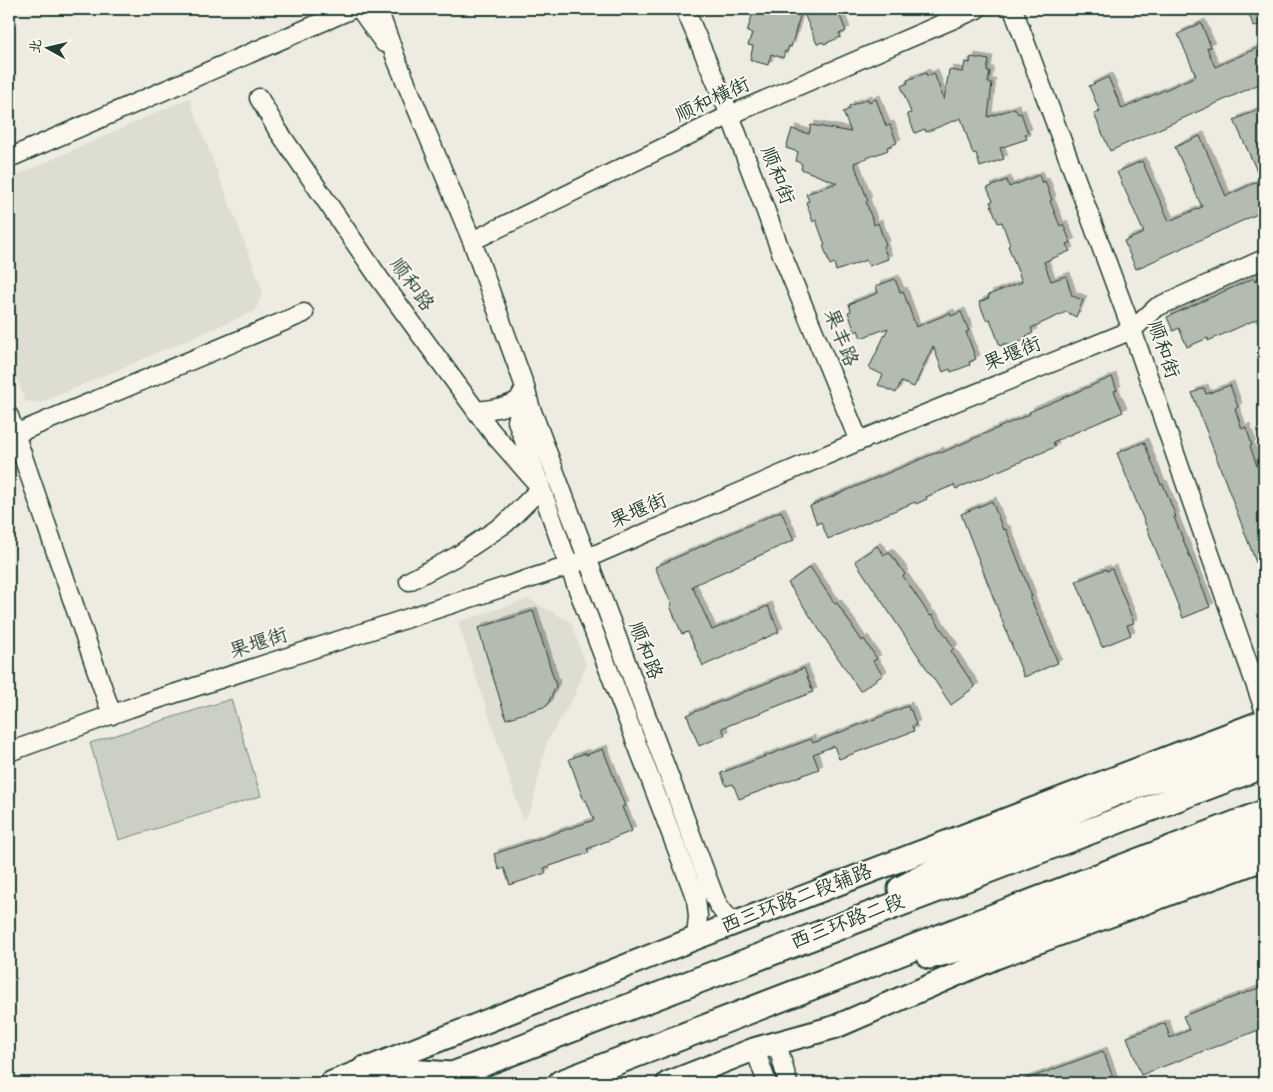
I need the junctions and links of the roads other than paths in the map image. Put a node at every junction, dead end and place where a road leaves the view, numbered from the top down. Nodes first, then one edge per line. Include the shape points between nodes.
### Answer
1 (352, 9) edge
2 (360, 9) edge
3 (378, 9) edge
4 (685, 9) edge
5 (977, 9) edge
6 (1013, 9) edge
7 (397, 61) junction
8 (259, 98) dead end
9 (730, 115) junction
10 (9, 158) edge
11 (472, 242) junction
12 (781, 252) joint
13 (1264, 259) edge
14 (304, 313) dead end
15 (1132, 330) junction
16 (525, 387) junction
17 (530, 406) junction
18 (476, 411) junction
19 (9, 416) edge
20 (517, 421) junction
21 (491, 431) junction
22 (15, 434) junction
23 (859, 441) junction
24 (540, 488) junction
25 (586, 558) junction
26 (569, 566) junction
27 (408, 581) dead end
28 (1264, 708) edge
29 (112, 715) junction
30 (1264, 721) edge
31 (1264, 743) edge
32 (9, 752) edge
33 (1264, 765) edge
34 (1264, 813) edge
35 (1264, 838) edge
36 (1264, 859) edge
37 (735, 924) junction
38 (696, 938) junction
39 (800, 941) junction
40 (816, 985) junction
41 (766, 1046) junction
42 (366, 1069) junction
43 (443, 1079) edge
44 (331, 1083) edge
45 (562, 1083) edge
46 (668, 1083) edge
47 (766, 1083) edge
48 (788, 1083) edge

1 - 10 street
2 - 7 street, 顺和路
3 - 7 street, 顺和路
4 - 9 street, 顺和街
5 - 9 street, 顺和横街
6 - 15 street, 顺和街
7 - 11 street, 顺和路
8 - 18 street, 顺和路 via 380,278
9 - 11 street, 顺和横街
9 - 12 street, 顺和街
11 - 16 street, 顺和路
12 - 23 street, 果丰路
13 - 15 street, 果堰街 via 1157,307
14 - 22 street
15 - 23 street, 果堰街
15 - 28 street, 顺和街
16 - 17 street, 顺和路
16 - 18 street via 518,400 492,410
16 - 20 street
17 - 20 street
17 - 25 street, 顺和路
18 - 21 street, 顺和路
19 - 22 street
20 - 21 street
20 - 24 street, 顺和路
21 - 24 street, 顺和路
22 - 29 street
23 - 25 street, 果堰街
24 - 26 street, 顺和路
24 - 27 street via 506,523 457,556
25 - 26 street, 果堰街
25 - 37 street, 顺和路 via 715,899
26 - 29 street, 果堰街
26 - 38 street, 顺和路 via 696,899
29 - 32 street, 果堰街
30 - 37 main road, 西三环路二段辅路
31 - 39 highway via 1118,792 956,860
33 - 39 highway, 西三环路二段
34 - 40 highway
35 - 40 highway via 1074,912 989,941
36 - 41 main road via 997,957 835,1027
37 - 38 main road, 西三环路二段辅路
38 - 42 main road, 西三环路二段辅路
39 - 43 highway, 西三环路二段
40 - 45 highway
41 - 46 main road
41 - 47 street
41 - 48 street
42 - 43 highway
42 - 44 main road, 西三环路二段辅路

